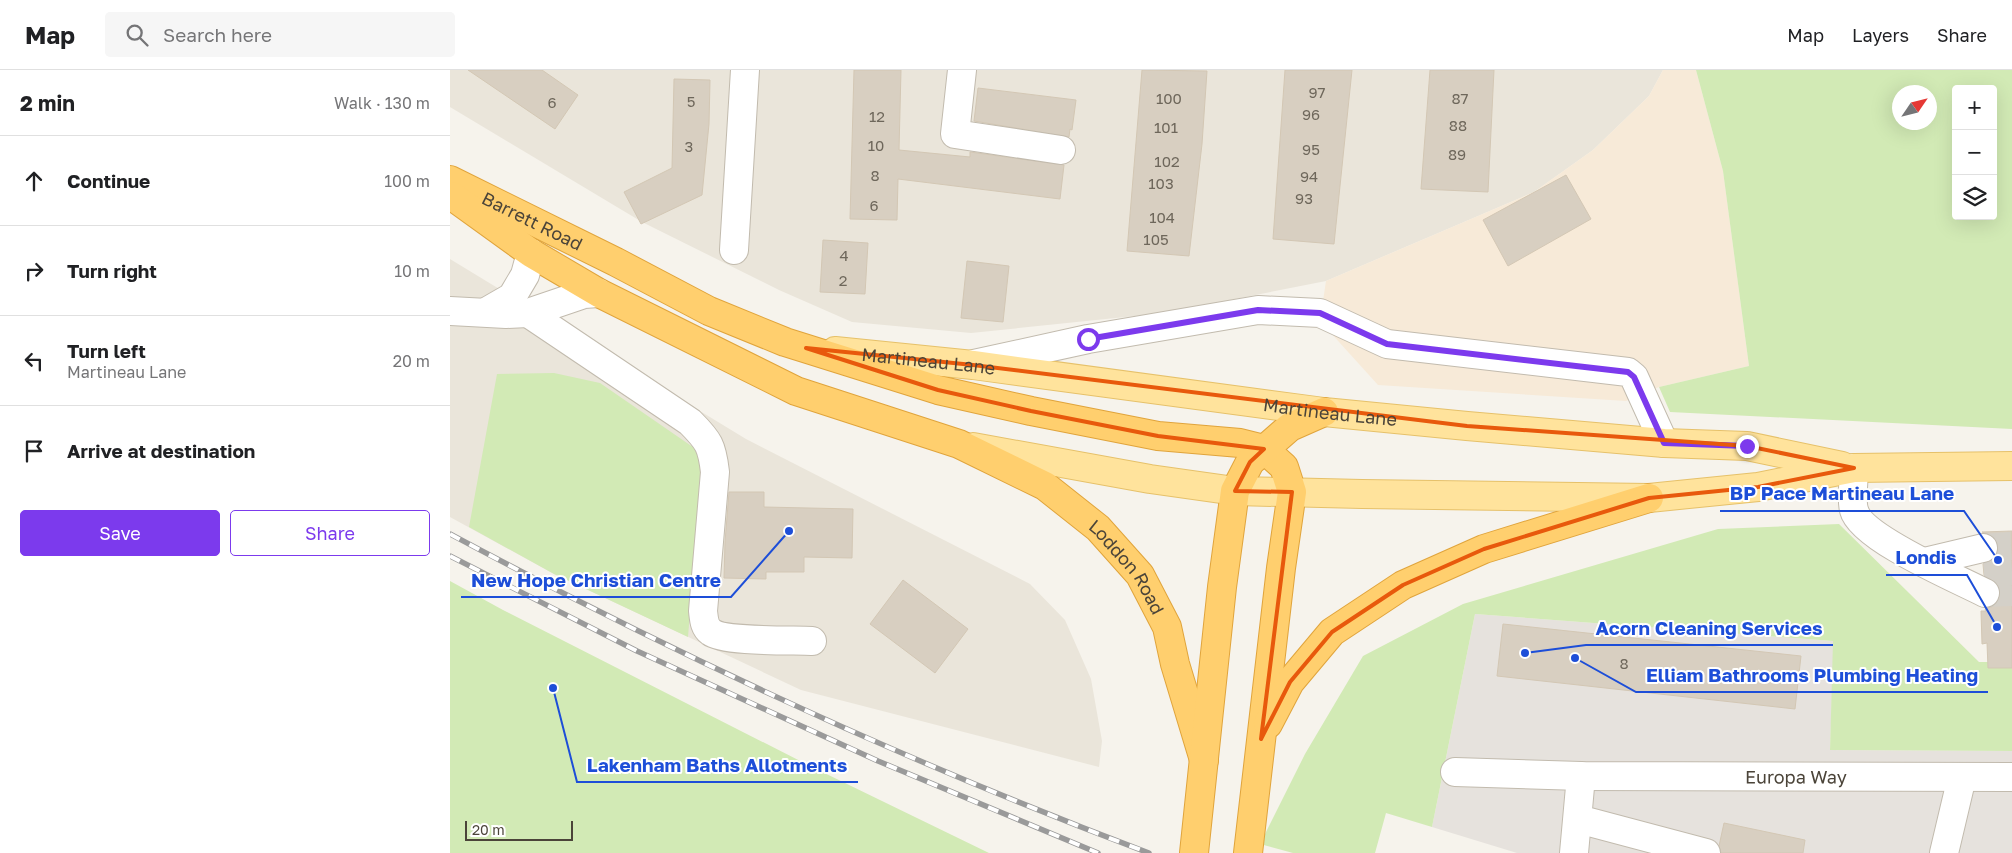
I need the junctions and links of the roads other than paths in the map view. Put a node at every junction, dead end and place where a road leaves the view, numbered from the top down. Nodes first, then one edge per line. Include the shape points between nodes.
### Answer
1 (745, 70) edge
2 (962, 70) edge
3 (1061, 150) dead end
4 (450, 180) edge
5 (450, 194) edge
6 (734, 250) dead end
7 (531, 253) junction
8 (616, 262) joint
9 (599, 293) junction
10 (450, 311) edge
11 (486, 312) junction
12 (528, 313) junction
13 (806, 348) junction
14 (972, 364) junction
15 (1324, 412) junction
16 (1664, 443) junction
17 (959, 444) junction
18 (1264, 449) junction
19 (2012, 466) edge
20 (1854, 468) junction
21 (1236, 490) junction
22 (1292, 492) junction
23 (1649, 498) junction
24 (1984, 571) tunnel mouth
25 (812, 641) dead end
26 (1261, 739) junction
27 (1204, 760) junction
28 (1455, 772) dead end
29 (1581, 776) junction
30 (1962, 777) junction
31 (2012, 777) edge
32 (1578, 819) junction
33 (1194, 853) edge
34 (1248, 853) edge
35 (1574, 853) edge
36 (1706, 853) edge
37 (1944, 853) edge

1 - 6 street
2 - 3 street via 956,134
4 - 8 highway, Barrett Road
5 - 7 highway, Barrett Road
7 - 9 highway, Barrett Road
7 - 11 street via 525,275 512,297
8 - 13 highway, Martineau Lane via 709,311
9 - 12 street via 584,294
9 - 17 highway, Martineau Lane via 796,391
10 - 11 street
11 - 12 street
12 - 25 street via 690,422 712,450 715,472 704,625 712,633 728,638
13 - 14 main road, Martineau Lane
13 - 18 highway, Martineau Lane via 938,390 1031,411 1158,436 1240,443
14 - 15 main road, Martineau Lane
14 - 16 street via 1088,339 1258,310 1320,313 1387,344 1628,372 1634,377
15 - 16 main road, Martineau Lane
15 - 18 highway, Loddon Road via 1290,428
16 - 20 main road, Martineau Lane via 1747,446
17 - 21 main road, Martineau Lane via 1150,480
17 - 27 highway, Loddon Road via 1045,486 1098,528 1140,575 1167,627
18 - 21 highway, Loddon Road via 1250,462
18 - 22 highway, Martineau Lane via 1284,467
19 - 20 main road, Martineau Lane
20 - 23 main road, Martineau Lane via 1758,487
20 - 24 street via 1854,511 1886,543 1924,562
21 - 22 main road, Martineau Lane
21 - 27 highway, Loddon Road via 1222,586
22 - 23 main road, Martineau Lane
22 - 26 highway
23 - 26 highway via 1484,548 1403,585 1332,632 1290,682
26 - 34 highway
27 - 33 highway, Loddon Road
28 - 29 street, Europa Way
29 - 30 street, Europa Way
29 - 32 street
30 - 31 street, Europa Way
30 - 37 street
32 - 35 street
32 - 36 street

